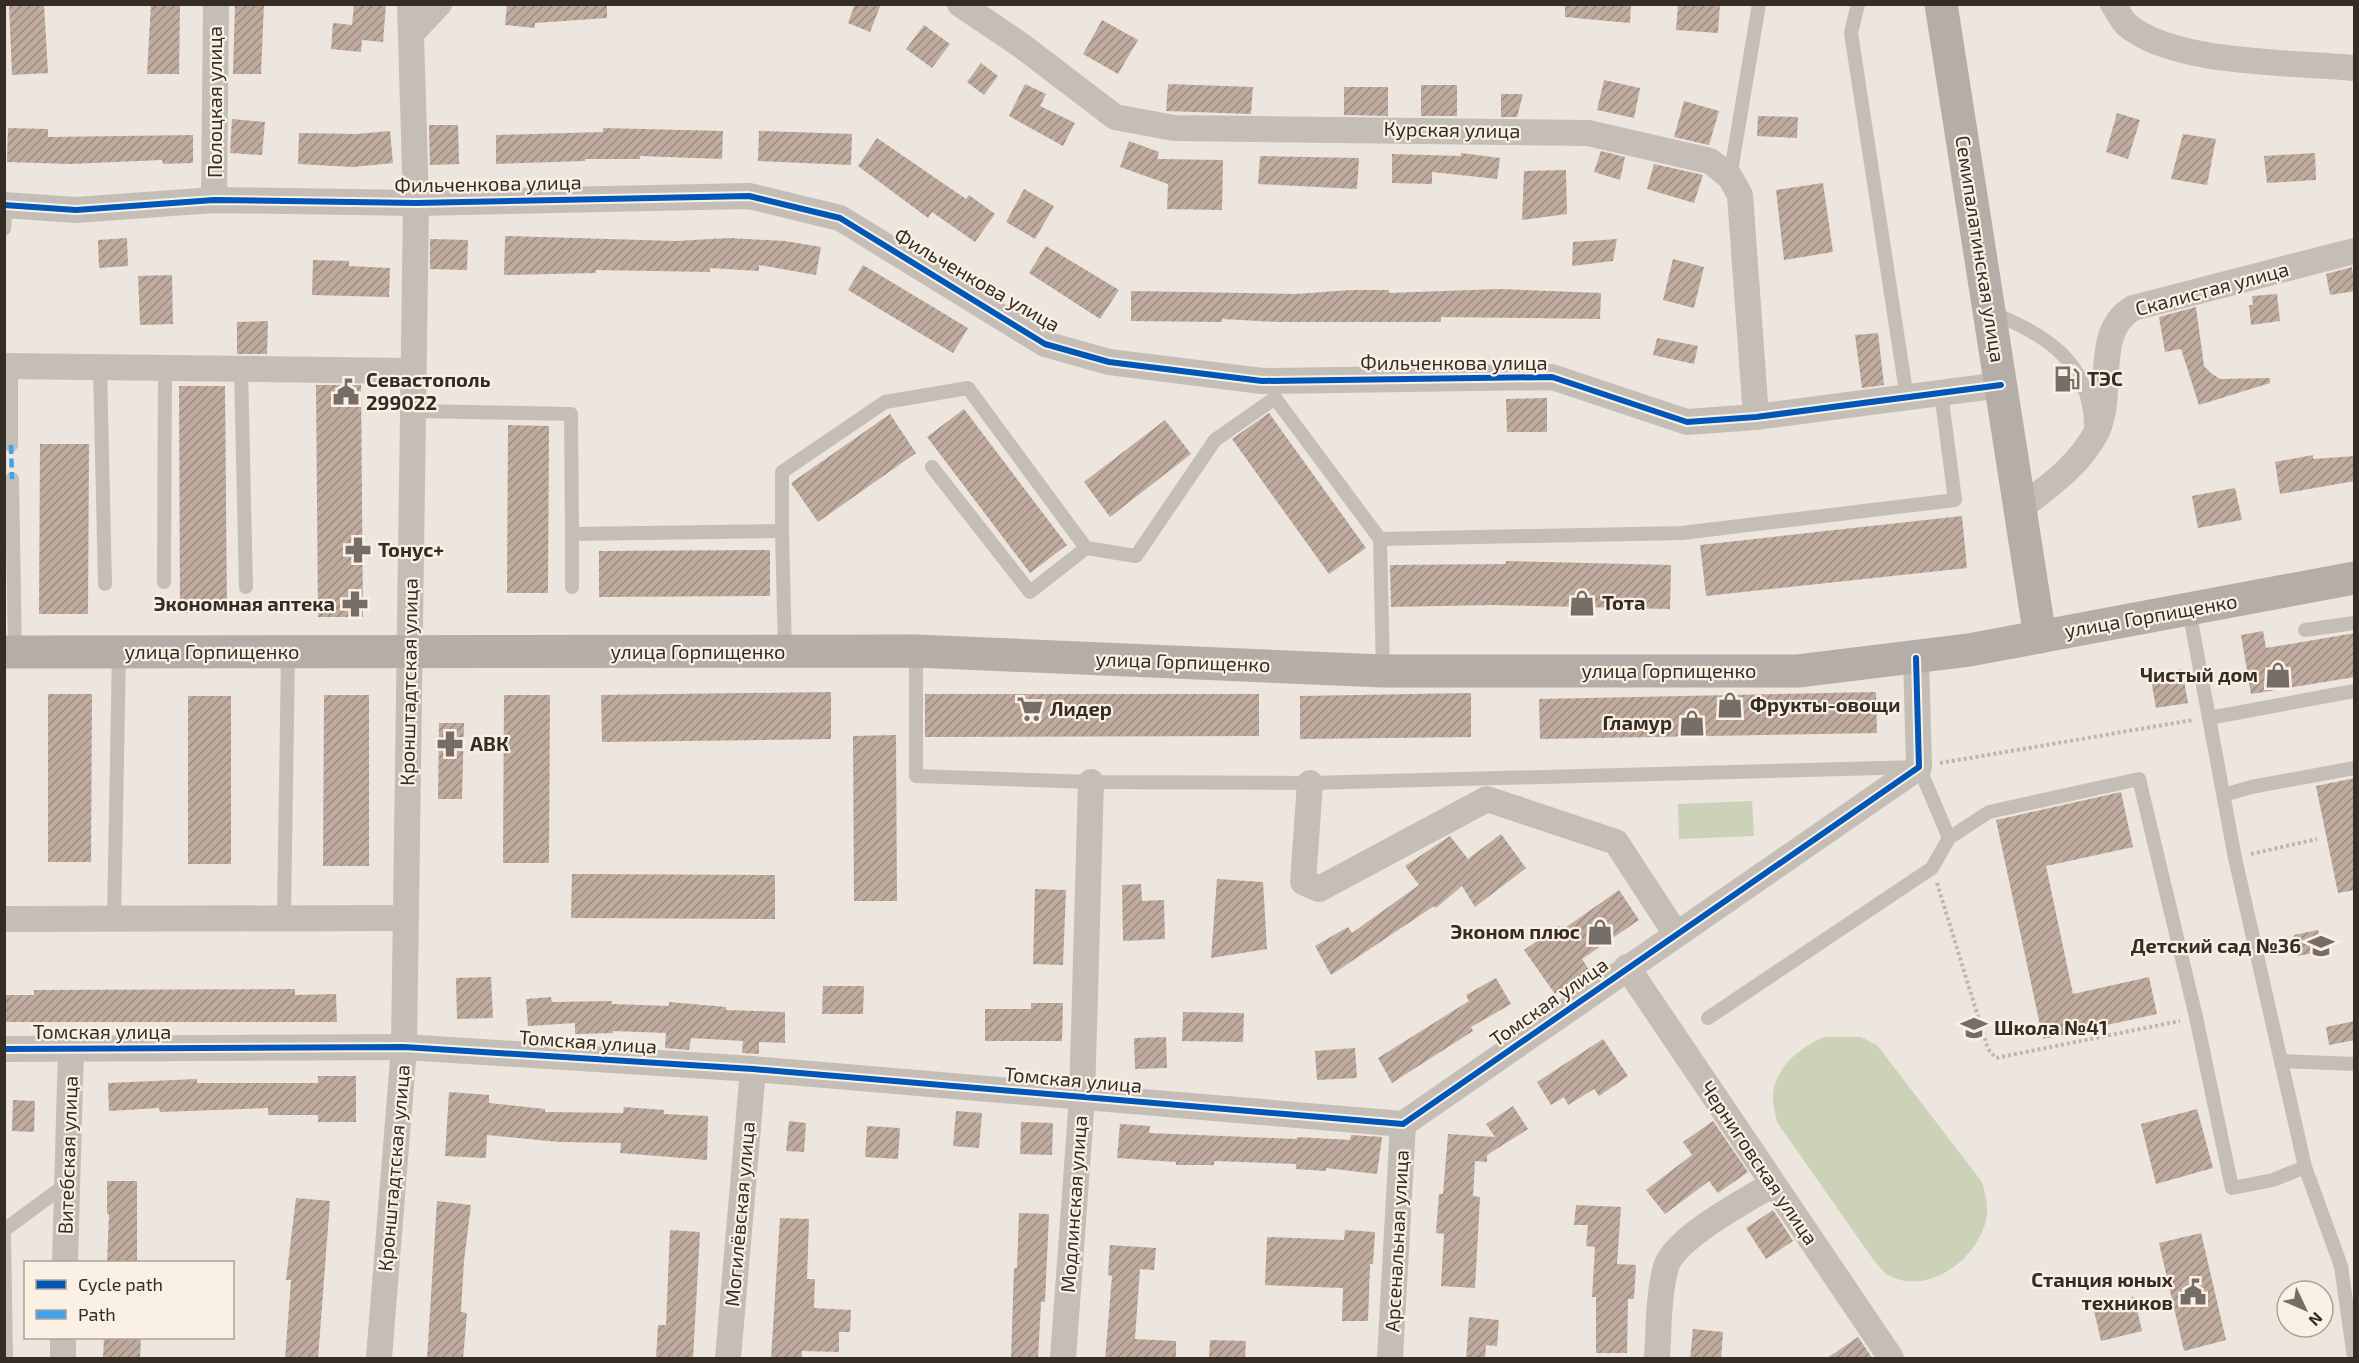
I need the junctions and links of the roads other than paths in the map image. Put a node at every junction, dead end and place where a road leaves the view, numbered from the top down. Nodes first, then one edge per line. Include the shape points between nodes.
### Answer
1 (216, 4) edge
2 (410, 4) edge
3 (439, 4) edge
4 (960, 4) edge
5 (1759, 4) edge
6 (1858, 4) edge
7 (1941, 4) edge
8 (2113, 4) edge
9 (411, 34) junction
10 (2355, 68) edge
11 (1730, 177) junction
12 (214, 200) junction
13 (416, 203) junction
14 (5, 213) edge
15 (2355, 251) edge
16 (1990, 312) junction
17 (8, 366) edge
18 (100, 367) junction
19 (165, 368) junction
20 (241, 369) junction
21 (412, 371) junction
22 (2001, 385) junction
23 (1941, 393) junction
24 (1906, 398) junction
25 (411, 411) junction
26 (1756, 417) junction
27 (2091, 443) junction
28 (11, 445) dead end
29 (932, 467) dead end
30 (12, 479) dead end
31 (2019, 509) junction
32 (782, 531) junction
33 (572, 534) junction
34 (1380, 539) junction
35 (1086, 548) junction
36 (2355, 578) edge
37 (164, 582) dead end
38 (105, 584) dead end
39 (246, 587) dead end
40 (572, 587) dead end
41 (2189, 610) junction
42 (2355, 623) edge
43 (2305, 630) dead end
44 (2040, 637) junction
45 (916, 651) junction
46 (10, 652) edge
47 (119, 652) junction
48 (288, 652) junction
49 (786, 652) junction
50 (410, 653) junction
51 (1916, 658) junction
52 (1383, 671) junction
53 (2355, 691) edge
54 (2209, 718) junction
55 (1919, 767) junction
56 (2355, 768) edge
57 (1091, 782) junction
58 (1310, 783) junction
59 (1487, 789) junction
60 (2224, 795) junction
61 (1948, 838) junction
62 (284, 918) junction
63 (406, 918) junction
64 (4, 919) edge
65 (114, 919) junction
66 (1676, 934) junction
67 (1627, 967) junction
68 (1708, 1018) dead end
69 (404, 1047) junction
70 (72, 1048) junction
71 (4, 1049) edge
72 (2281, 1061) junction
73 (2355, 1064) edge
74 (753, 1069) junction
75 (1082, 1098) junction
76 (1403, 1124) junction
77 (2305, 1167) junction
78 (68, 1183) junction
79 (1773, 1184) junction
80 (4, 1230) edge
81 (4, 1235) edge
82 (65, 1261) edge
83 (63, 1339) edge
84 (6, 1359) edge
85 (63, 1359) edge
86 (379, 1359) edge
87 (728, 1359) edge
88 (1063, 1359) edge
89 (1390, 1359) edge
90 (1657, 1359) edge
91 (1891, 1359) edge
92 (2354, 1359) edge

1 - 12 street, Полоцкая улица
2 - 9 street, Кронштадтская улица
3 - 9 street
4 - 11 street, Курская улица via 1115,117 1174,128 1588,133 1710,161
5 - 11 lane
6 - 24 lane via 1851,33
7 - 16 main road, Семипалатинская улица
8 - 10 street via 2125,24 2163,45 2213,57
9 - 13 street, Кронштадтская улица
11 - 26 street via 1740,195
12 - 13 street, Фильченкова улица
12 - 14 street, Фильченкова улица
13 - 21 street, Кронштадтская улица
13 - 26 street, Фильченкова улица via 749,196 840,218 1046,344 1109,362 1262,381 1552,377 1687,422
15 - 27 street, Скалистая улица via 2133,308 2121,315 2110,337 2104,410
16 - 22 main road, Семипалатинская улица
16 - 27 lane via 2027,327 2069,360 2090,406
17 - 18 street
17 - 28 lane
18 - 19 street
18 - 38 lane
19 - 20 street
19 - 37 lane
20 - 21 street
20 - 39 lane
21 - 25 street, Кронштадтская улица
22 - 23 street, Фильченкова улица
22 - 31 main road, Семипалатинская улица
23 - 24 street, Фильченкова улица
23 - 34 lane via 1955,500 1682,533
24 - 26 street, Фильченкова улица
25 - 33 lane via 571,414
25 - 50 street, Кронштадтская улица
27 - 31 street, Скалистая улица via 2048,487
29 - 35 lane via 1030,592
30 - 46 lane
31 - 44 main road, Семипалатинская улица
32 - 33 lane
32 - 35 lane via 782,472 885,402 968,388
32 - 49 lane
33 - 40 lane
34 - 35 lane via 1275,398 1215,440 1136,556
34 - 52 lane
36 - 41 main road, улица Горпищенко
41 - 44 main road, улица Горпищенко
41 - 54 lane
42 - 43 lane
44 - 51 main road, улица Горпищенко
45 - 49 main road, улица Горпищенко
45 - 52 main road, улица Горпищенко
45 - 57 lane via 916,776
46 - 47 main road, улица Горпищенко
47 - 48 main road, улица Горпищенко
47 - 65 lane
48 - 50 main road, улица Горпищенко
48 - 62 lane
49 - 50 main road, улица Горпищенко
50 - 63 street, Кронштадтская улица
51 - 52 main road, улица Горпищенко via 1798,671
51 - 55 street
53 - 54 lane
54 - 60 lane
55 - 59 lane
55 - 61 lane
55 - 66 street, Томская улица
56 - 60 lane
57 - 58 lane
57 - 75 street, Модлинская улица
58 - 59 lane
58 - 59 street via 1303,882 1319,889
59 - 66 street via 1616,842
60 - 72 lane
61 - 68 lane via 1932,868
61 - 77 lane via 1989,812 2139,779 2232,1188 2273,1180
62 - 63 street
62 - 65 street
63 - 69 street, Кронштадтская улица
64 - 65 street
66 - 67 street, Томская улица
67 - 76 street, Томская улица
67 - 79 street, Черниговская улица
69 - 70 street, Томская улица
69 - 74 street, Томская улица
69 - 86 street, Кронштадтская улица
70 - 71 street, Томская улица
70 - 78 street, Витебская улица
72 - 73 lane
72 - 77 lane
74 - 75 street, Томская улица
74 - 87 street, Могилёвская улица
75 - 76 street, Томская улица
75 - 88 street, Модлинская улица
76 - 89 street, Арсенальная улица
77 - 92 lane via 2341,1266
78 - 80 lane
78 - 82 street, Витебская улица
79 - 90 street via 1686,1239 1666,1265
79 - 91 street, Черниговская улица
81 - 84 lane
83 - 85 street

